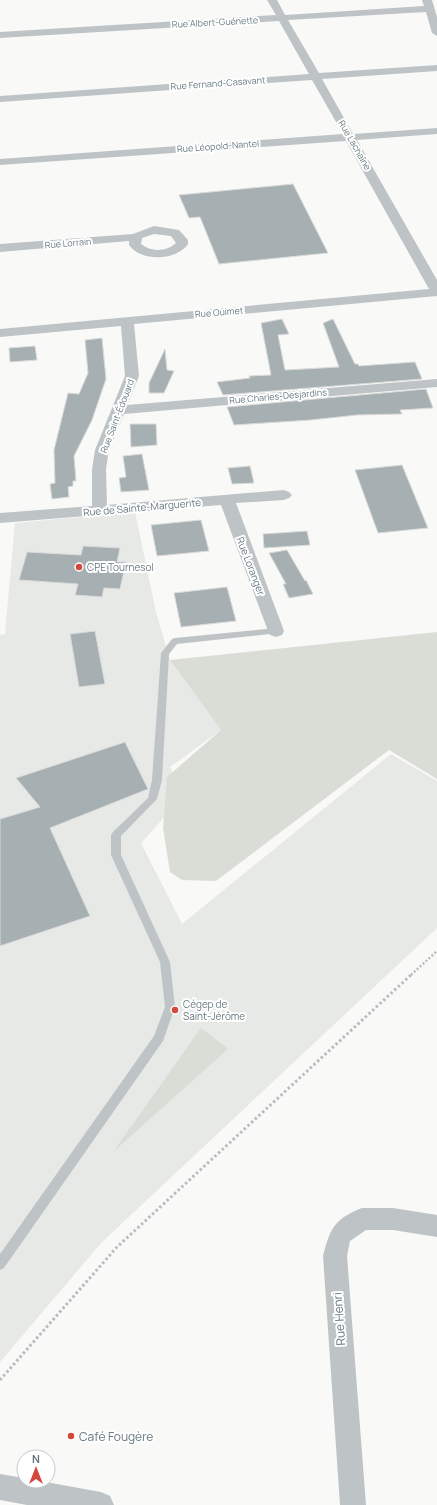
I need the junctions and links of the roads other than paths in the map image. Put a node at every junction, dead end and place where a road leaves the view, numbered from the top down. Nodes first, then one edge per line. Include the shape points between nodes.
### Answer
1 (272, 0) edge
2 (428, 4) edge
3 (282, 18) junction
4 (437, 33) edge
5 (0, 35) edge
6 (437, 68) edge
7 (315, 76) junction
8 (0, 99) edge
9 (437, 131) edge
10 (350, 137) junction
11 (0, 162) edge
12 (136, 237) dead end
13 (0, 248) edge
14 (437, 291) edge
15 (127, 321) junction
16 (0, 333) edge
17 (437, 382) edge
18 (118, 410) junction
19 (284, 495) dead end
20 (227, 500) junction
21 (100, 510) junction
22 (0, 518) edge
23 (276, 631) joint
24 (437, 1226) edge
25 (0, 1264) edge
26 (0, 1487) edge
27 (101, 1505) edge
28 (353, 1505) edge

1 - 3 street, Rue Lachaîne
2 - 3 street, Rue Albert-Guénette
2 - 4 street
3 - 5 street, Rue Albert-Guénette
3 - 7 street, Rue Lachaîne
6 - 7 street, Rue Fernand-Casavant
7 - 8 street, Rue Fernand-Casavant
7 - 10 street, Rue Lachaîne
9 - 10 street, Rue Léopold-Nantel
10 - 11 street, Rue Léopold-Nantel
10 - 14 street, Rue Lachaîne
12 - 13 street, Rue Lorrain
14 - 15 street, Rue Ouimet
15 - 16 street, Rue Ouimet
15 - 18 street, Rue Saint-Édouard via 132,376
17 - 18 street, Rue Charles-Desjardins
18 - 21 street, Rue Saint-Édouard via 102,450 99,469
19 - 20 street, Rue de Sainte-Marguerite
20 - 21 street, Rue de Sainte-Marguerite
20 - 23 street, Rue Loranger
21 - 22 street, Rue de Sainte-Marguerite
23 - 25 lane via 175,641 165,653 157,780 152,799 116,835 116,855 165,962 170,1007 159,1038
24 - 28 street, Rue Henri via 393,1219 362,1219 340,1235 335,1256
26 - 27 street

